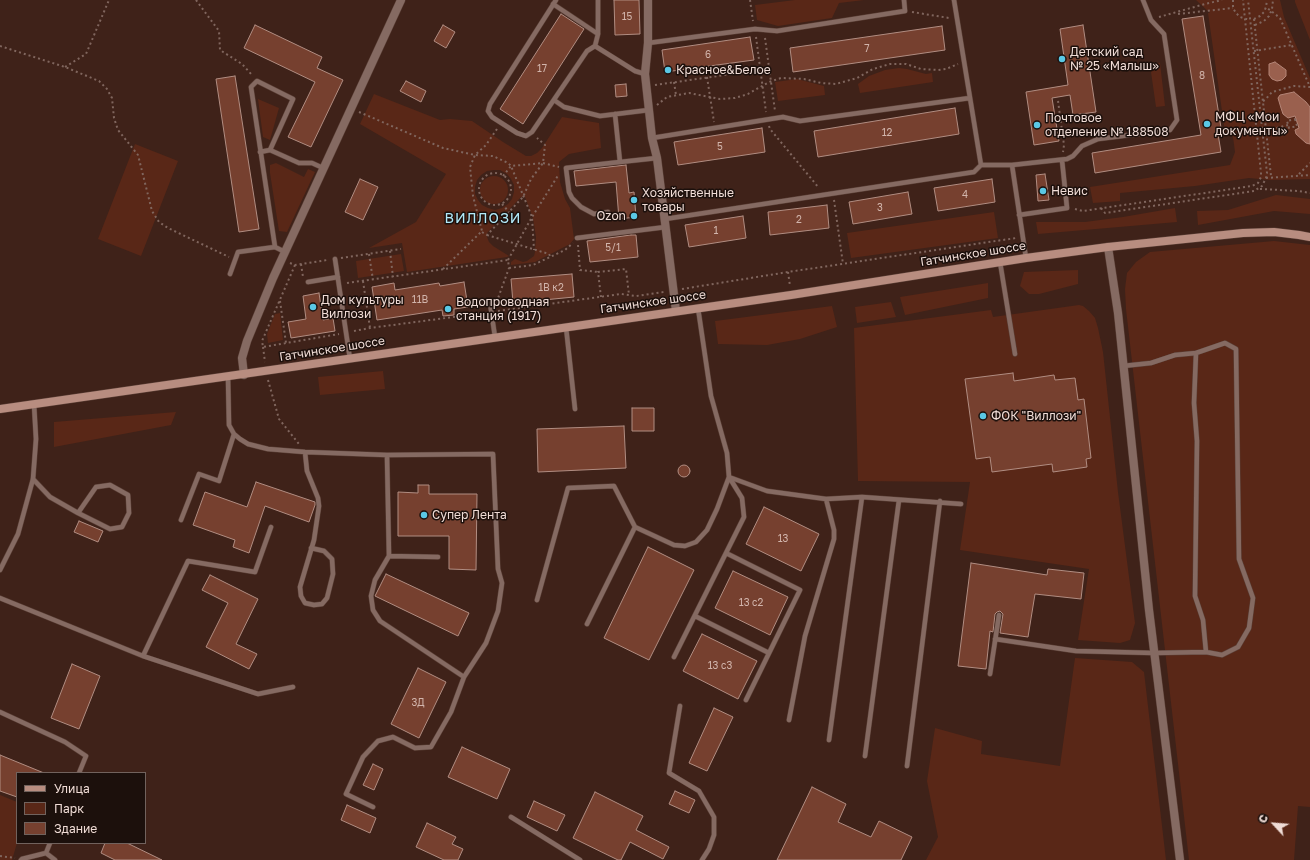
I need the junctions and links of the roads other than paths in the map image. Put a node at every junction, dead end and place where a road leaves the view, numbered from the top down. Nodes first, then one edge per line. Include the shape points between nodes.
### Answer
1 (401, 0) edge
2 (598, 0) edge
3 (648, 0) edge
4 (904, 0) edge
5 (954, 0) edge
6 (1143, 0) edge
7 (554, 2) edge
8 (598, 34) junction
9 (648, 44) junction
10 (595, 46) junction
11 (645, 74) junction
12 (970, 98) junction
13 (554, 100) junction
14 (649, 110) junction
15 (615, 114) junction
16 (652, 138) junction
17 (270, 150) junction
18 (260, 152) junction
19 (657, 158) junction
20 (1062, 160) junction
21 (620, 162) junction
22 (981, 165) junction
23 (1012, 166) junction
24 (323, 168) junction
25 (608, 212) dead end
26 (1019, 215) junction
27 (665, 223) junction
28 (1310, 237) edge
29 (578, 238) road end
30 (1108, 246) junction
31 (275, 247) junction
32 (285, 252) junction
33 (1026, 258) junction
34 (335, 259) dead end
35 (1000, 262) junction
36 (230, 274) dead end
37 (338, 277) junction
38 (308, 282) dead end
39 (490, 303) dead end
40 (698, 308) junction
41 (676, 311) junction
42 (566, 327) junction
43 (495, 337) junction
44 (1196, 353) junction
45 (1015, 354) dead end
46 (350, 359) junction
47 (1123, 366) junction
48 (244, 375) junction
49 (228, 377) junction
50 (34, 404) junction
51 (0, 409) edge
52 (575, 409) dead end
53 (234, 434) junction
54 (305, 452) junction
55 (387, 455) junction
56 (729, 477) junction
57 (33, 479) junction
58 (862, 497) junction
59 (826, 499) junction
60 (899, 500) junction
61 (940, 501) junction
62 (961, 504) dead end
63 (78, 513) junction
64 (181, 520) dead end
65 (271, 527) dead end
66 (635, 527) junction
67 (311, 548) junction
68 (726, 553) junction
69 (389, 556) junction
70 (438, 557) dead end
71 (0, 570) edge
72 (0, 598) edge
73 (538, 600) dead end
74 (999, 615) dead end
75 (695, 616) junction
76 (587, 624) dead end
77 (996, 639) junction
78 (1206, 652) junction
79 (769, 653) junction
80 (1154, 653) junction
81 (143, 656) junction
82 (674, 657) dead end
83 (990, 674) dead end
84 (464, 677) junction
85 (293, 687) dead end
86 (746, 700) dead end
87 (680, 706) dead end
88 (0, 712) edge
89 (789, 720) dead end
90 (830, 740) dead end
91 (865, 756) dead end
92 (907, 766) dead end
93 (79, 772) edge
94 (373, 807) dead end
95 (510, 817) dead end
96 (50, 844) edge
97 (46, 853) junction
98 (22, 859) edge
99 (55, 860) edge
100 (580, 860) edge
101 (702, 860) edge
102 (1180, 860) edge

1 - 24 street
2 - 8 lane
3 - 9 street
4 - 9 lane via 905,11 777,31 755,29
5 - 12 lane
6 - 20 lane via 1150,20 1164,34 1176,120 1170,130 1095,140 1079,148 1070,158
7 - 8 lane
7 - 13 lane via 488,111 501,123 526,136 532,132
8 - 10 lane
9 - 11 street
10 - 11 lane via 635,71
10 - 13 lane via 587,51
11 - 14 street
12 - 16 lane via 800,121 783,117 767,119
12 - 22 lane
13 - 15 lane via 564,107 600,116
14 - 15 lane
14 - 16 street
15 - 21 lane
16 - 19 street
17 - 18 lane
17 - 18 lane via 293,99 257,81 251,87
17 - 24 lane via 299,163 312,163
18 - 31 lane
19 - 21 lane
19 - 27 street
20 - 23 lane
20 - 26 lane via 1067,208
21 - 25 lane via 566,168 568,192 572,198 594,214
22 - 23 lane
22 - 27 lane via 974,172
23 - 26 lane
24 - 32 street
26 - 33 lane
27 - 29 lane
27 - 41 street
28 - 30 main road, Гатчинское шоссе via 1274,232 1243,233
30 - 33 main road, Гатчинское шоссе
30 - 47 street
31 - 32 lane
31 - 36 lane via 238,252
32 - 48 street via 247,341 242,358
33 - 35 main road, Гатчинское шоссе
34 - 37 lane
35 - 40 main road, Гатчинское шоссе
35 - 45 lane
37 - 38 lane
37 - 46 lane
39 - 43 lane
40 - 41 main road, Гатчинское шоссе
40 - 56 lane via 711,396 726,453
41 - 42 main road, Гатчинское шоссе
42 - 43 main road, Гатчинское шоссе
42 - 52 lane
43 - 46 main road, Гатчинское шоссе
44 - 47 lane
44 - 78 lane via 1195,596 1203,620
44 - 78 lane via 1225,343 1236,349 1239,559 1253,598 1249,628 1238,647 1222,655
46 - 48 main road, Гатчинское шоссе
47 - 80 street
48 - 49 main road, Гатчинское шоссе
49 - 50 main road, Гатчинское шоссе
49 - 53 lane via 229,425
50 - 51 main road, Гатчинское шоссе
50 - 57 lane via 36,439
53 - 54 lane via 248,444
53 - 64 lane via 219,481 199,474
54 - 55 lane
54 - 67 lane via 307,471 319,506
55 - 69 lane
55 - 84 lane via 493,454 498,569 502,583 498,611 486,644
56 - 59 lane via 767,491
56 - 66 lane via 707,530 696,542 685,546 674,545
56 - 68 lane via 742,498 744,517
57 - 63 lane via 50,497
57 - 71 lane via 18,534
58 - 59 lane
58 - 60 lane
58 - 90 lane
59 - 89 lane via 834,539 805,636
60 - 61 lane
60 - 91 lane
61 - 62 lane
61 - 92 lane
63 - 63 lane via 110,529 122,527 129,513 128,495 110,484 96,487
65 - 81 lane via 255,572 188,561
66 - 73 lane via 614,486 568,488
66 - 76 lane
67 - 67 lane via 300,587 305,603 314,606 322,604 327,598 333,574 332,559 324,551
68 - 75 lane
68 - 79 lane via 800,590
69 - 70 lane
69 - 84 lane via 375,580 371,596 373,610 380,621
72 - 81 lane
74 - 77 lane
75 - 79 lane
75 - 82 lane
77 - 80 lane via 1076,651
77 - 83 lane
78 - 80 lane
79 - 86 lane
80 - 102 street
81 - 85 lane via 258,694
84 - 94 lane via 451,712 431,747 415,748 393,737 378,741 364,756 346,794
87 - 101 lane via 669,773 699,791 714,817 714,835
88 - 93 lane via 65,742 86,756
95 - 100 lane
96 - 97 lane
97 - 98 lane
97 - 99 lane

